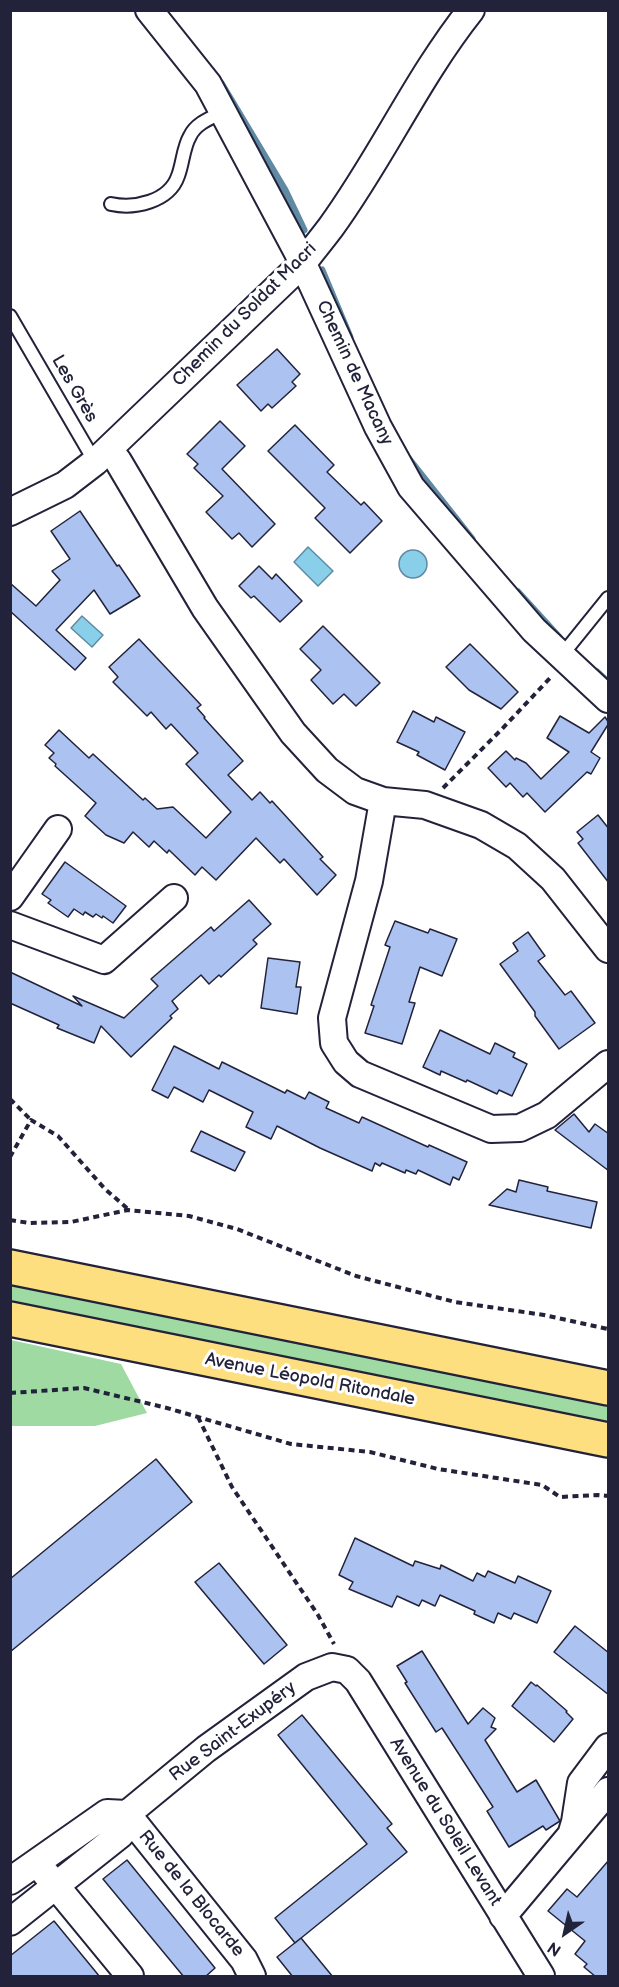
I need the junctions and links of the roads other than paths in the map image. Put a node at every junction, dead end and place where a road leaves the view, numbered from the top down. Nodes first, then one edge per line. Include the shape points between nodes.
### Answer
1 (150, 10) edge
2 (471, 10) edge
3 (223, 112) junction
4 (111, 204) dead end
5 (303, 263) junction
6 (10, 316) edge
7 (16, 337) edge
8 (102, 455) junction
9 (10, 512) edge
10 (609, 598) edge
11 (564, 658) junction
12 (609, 699) edge
13 (384, 801) junction
14 (57, 829) dead end
15 (10, 897) edge
16 (174, 898) dead end
17 (10, 925) edge
18 (609, 949) edge
19 (609, 1064) edge
20 (10, 1267) edge
21 (10, 1319) edge
22 (609, 1388) edge
23 (609, 1440) edge
24 (347, 1670) joint
25 (609, 1747) edge
26 (609, 1791) edge
27 (127, 1814) junction
28 (571, 1836) junction
29 (37, 1863) junction
30 (10, 1881) edge
31 (56, 1886) junction
32 (503, 1916) junction
33 (10, 1922) edge
34 (130, 1977) edge
35 (252, 1977) edge
36 (541, 1977) edge

1 - 3 street, Chemin de Macany via 208,84
2 - 5 street, Chemin du Soldat Macri via 416,89 332,226
3 - 4 lane via 202,122 190,134 178,178 165,193 150,202
3 - 5 street, Chemin de Macany
5 - 8 street, Chemin du Soldat Macri
5 - 11 street, Chemin de Macany via 378,427 411,486 534,630
6 - 7 lane, Les Grès
7 - 8 lane, Les Grès
8 - 9 street, Chemin du Soldat Macri via 65,485
8 - 13 street via 118,461 205,608 293,733 327,770 355,791
10 - 11 lane
11 - 12 street, Chemin de Macany
13 - 18 street via 425,805 481,825 517,846 553,879
13 - 19 street via 369,881 332,1018 334,1043 346,1062 360,1074 491,1129 520,1128 547,1115
14 - 15 street
16 - 17 street via 104,960
20 - 22 highway
21 - 23 highway, Avenue Léopold Ritondale
24 - 27 street, Rue Saint-Exupéry via 332,1667 306,1677
24 - 32 street, Avenue du Soleil Levant via 358,1681
25 - 28 street via 580,1782
26 - 28 street
27 - 29 street via 106,1813
27 - 31 street, Rue Saint-Exupéry via 121,1834
27 - 35 street, Rue de la Blocarde via 244,1960
28 - 32 street
29 - 30 street
29 - 31 street
31 - 33 street, Rue Saint-Exupéry
31 - 34 street
32 - 36 street, Avenue du Soleil Levant

